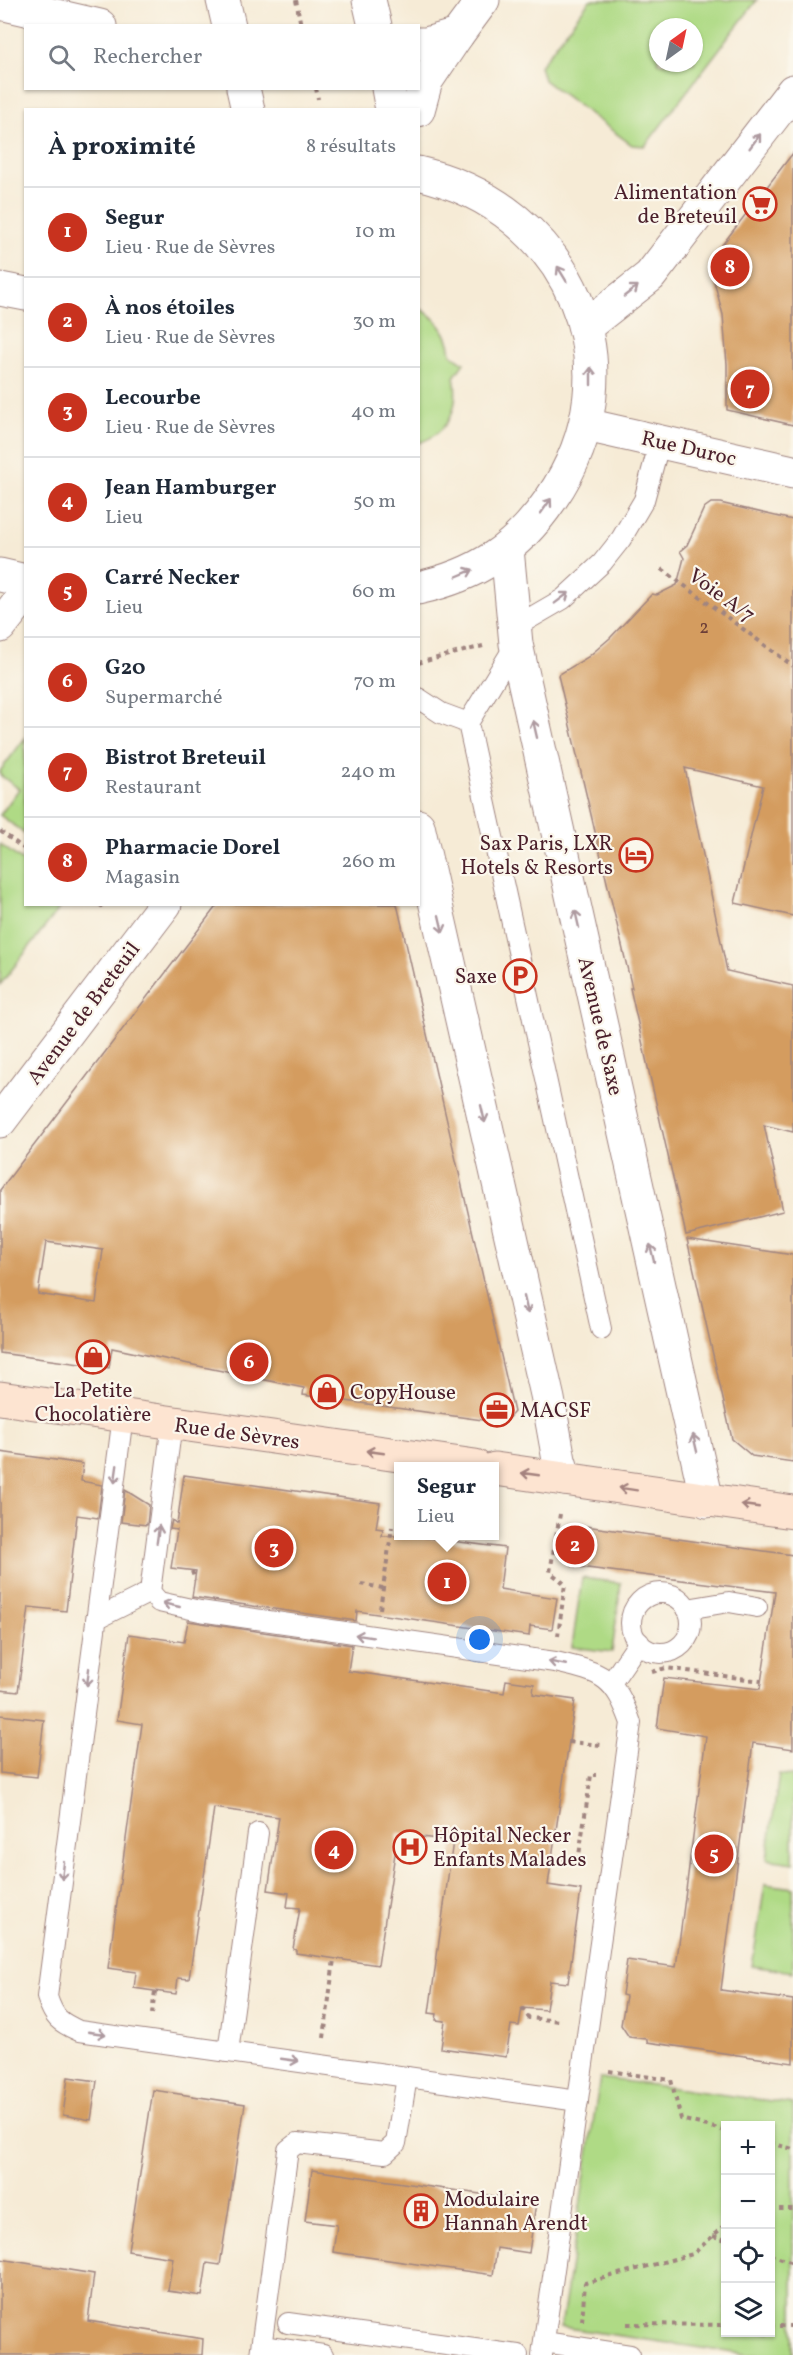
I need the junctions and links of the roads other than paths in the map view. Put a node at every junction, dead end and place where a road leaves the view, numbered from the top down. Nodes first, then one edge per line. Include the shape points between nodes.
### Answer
1 (223, 0) edge
2 (369, 0) edge
3 (483, 0) edge
4 (0, 3) edge
5 (91, 24) edge
6 (229, 24) edge
7 (375, 24) edge
8 (457, 35) junction
9 (420, 44) edge
10 (243, 90) edge
11 (388, 90) edge
12 (793, 91) edge
13 (248, 108) edge
14 (392, 108) edge
15 (419, 108) edge
16 (420, 174) edge
17 (0, 289) edge
18 (24, 294) edge
19 (585, 327) junction
20 (586, 424) junction
21 (660, 441) junction
22 (793, 471) edge
23 (507, 549) junction
24 (0, 575) edge
25 (24, 580) edge
26 (420, 587) edge
27 (24, 596) edge
28 (0, 626) edge
29 (505, 639) junction
30 (420, 699) edge
31 (468, 723) junction
32 (420, 835) edge
33 (163, 906) edge
34 (0, 1122) edge
35 (601, 1329) dead end
36 (0, 1398) edge
37 (123, 1416) junction
38 (172, 1423) junction
39 (441, 1462) edge
40 (499, 1470) edge
41 (565, 1479) junction
42 (707, 1501) junction
43 (793, 1512) edge
44 (150, 1592) junction
45 (757, 1607) dead end
46 (687, 1609) junction
47 (96, 1619) junction
48 (639, 1642) junction
49 (611, 1683) junction
50 (258, 1833) dead end
51 (228, 2052) junction
52 (407, 2077) junction
53 (578, 2101) junction
54 (288, 2323) dead end
55 (544, 2348) edge
56 (261, 2351) edge
57 (323, 2355) edge
58 (518, 2355) edge
59 (630, 2355) edge

1 - 6 street
2 - 7 street
3 - 8 street
4 - 5 street
8 - 9 street
8 - 15 street via 426,81
10 - 13 street
11 - 14 street
19 -> 12 street via 650,276
19 -> 16 street via 551,256 525,227 494,203
17 - 18 street
20 -> 19 street via 592,373
20 - 21 street, Rue Duroc
23 -> 20 street via 541,513 568,475
21 - 22 street, Rue Duroc
29 -> 21 lane via 563,599 621,539 644,500
26 -> 23 street via 467,574
23 - 29 street, Avenue de Saxe
24 - 25 street
27 - 28 street
29 - 31 lane
42 -> 29 street, Avenue de Saxe
30 - 31 lane
31 - 35 lane
32 -> 41 street
33 - 34 street, Avenue de Breteuil
36 - 37 main road, Rue de Sèvres
37 - 38 main road, Rue de Sèvres
37 -> 47 lane
39 -> 38 main road, Rue de Sèvres
44 -> 38 lane
41 -> 40 main road
42 -> 41 main road
43 -> 42 main road
44 - 47 lane
49 -> 44 lane via 593,1671 555,1662 200,1611 159,1602
45 - 46 lane via 729,1602
46 - 48 lane via 690,1629 681,1645 660,1652
46 - 48 lane via 681,1600 660,1593 640,1601 631,1623
47 -> 51 lane via 47,1997 52,2014 79,2031
48 - 49 lane
49 - 53 lane via 631,1723
50 - 51 lane
51 -> 52 lane
52 - 53 lane
52 - 56 lane via 396,2143 385,2153 297,2142 288,2150
53 - 55 lane
54 - 58 lane
55 - 59 lane via 580,2347
56 - 57 lane

